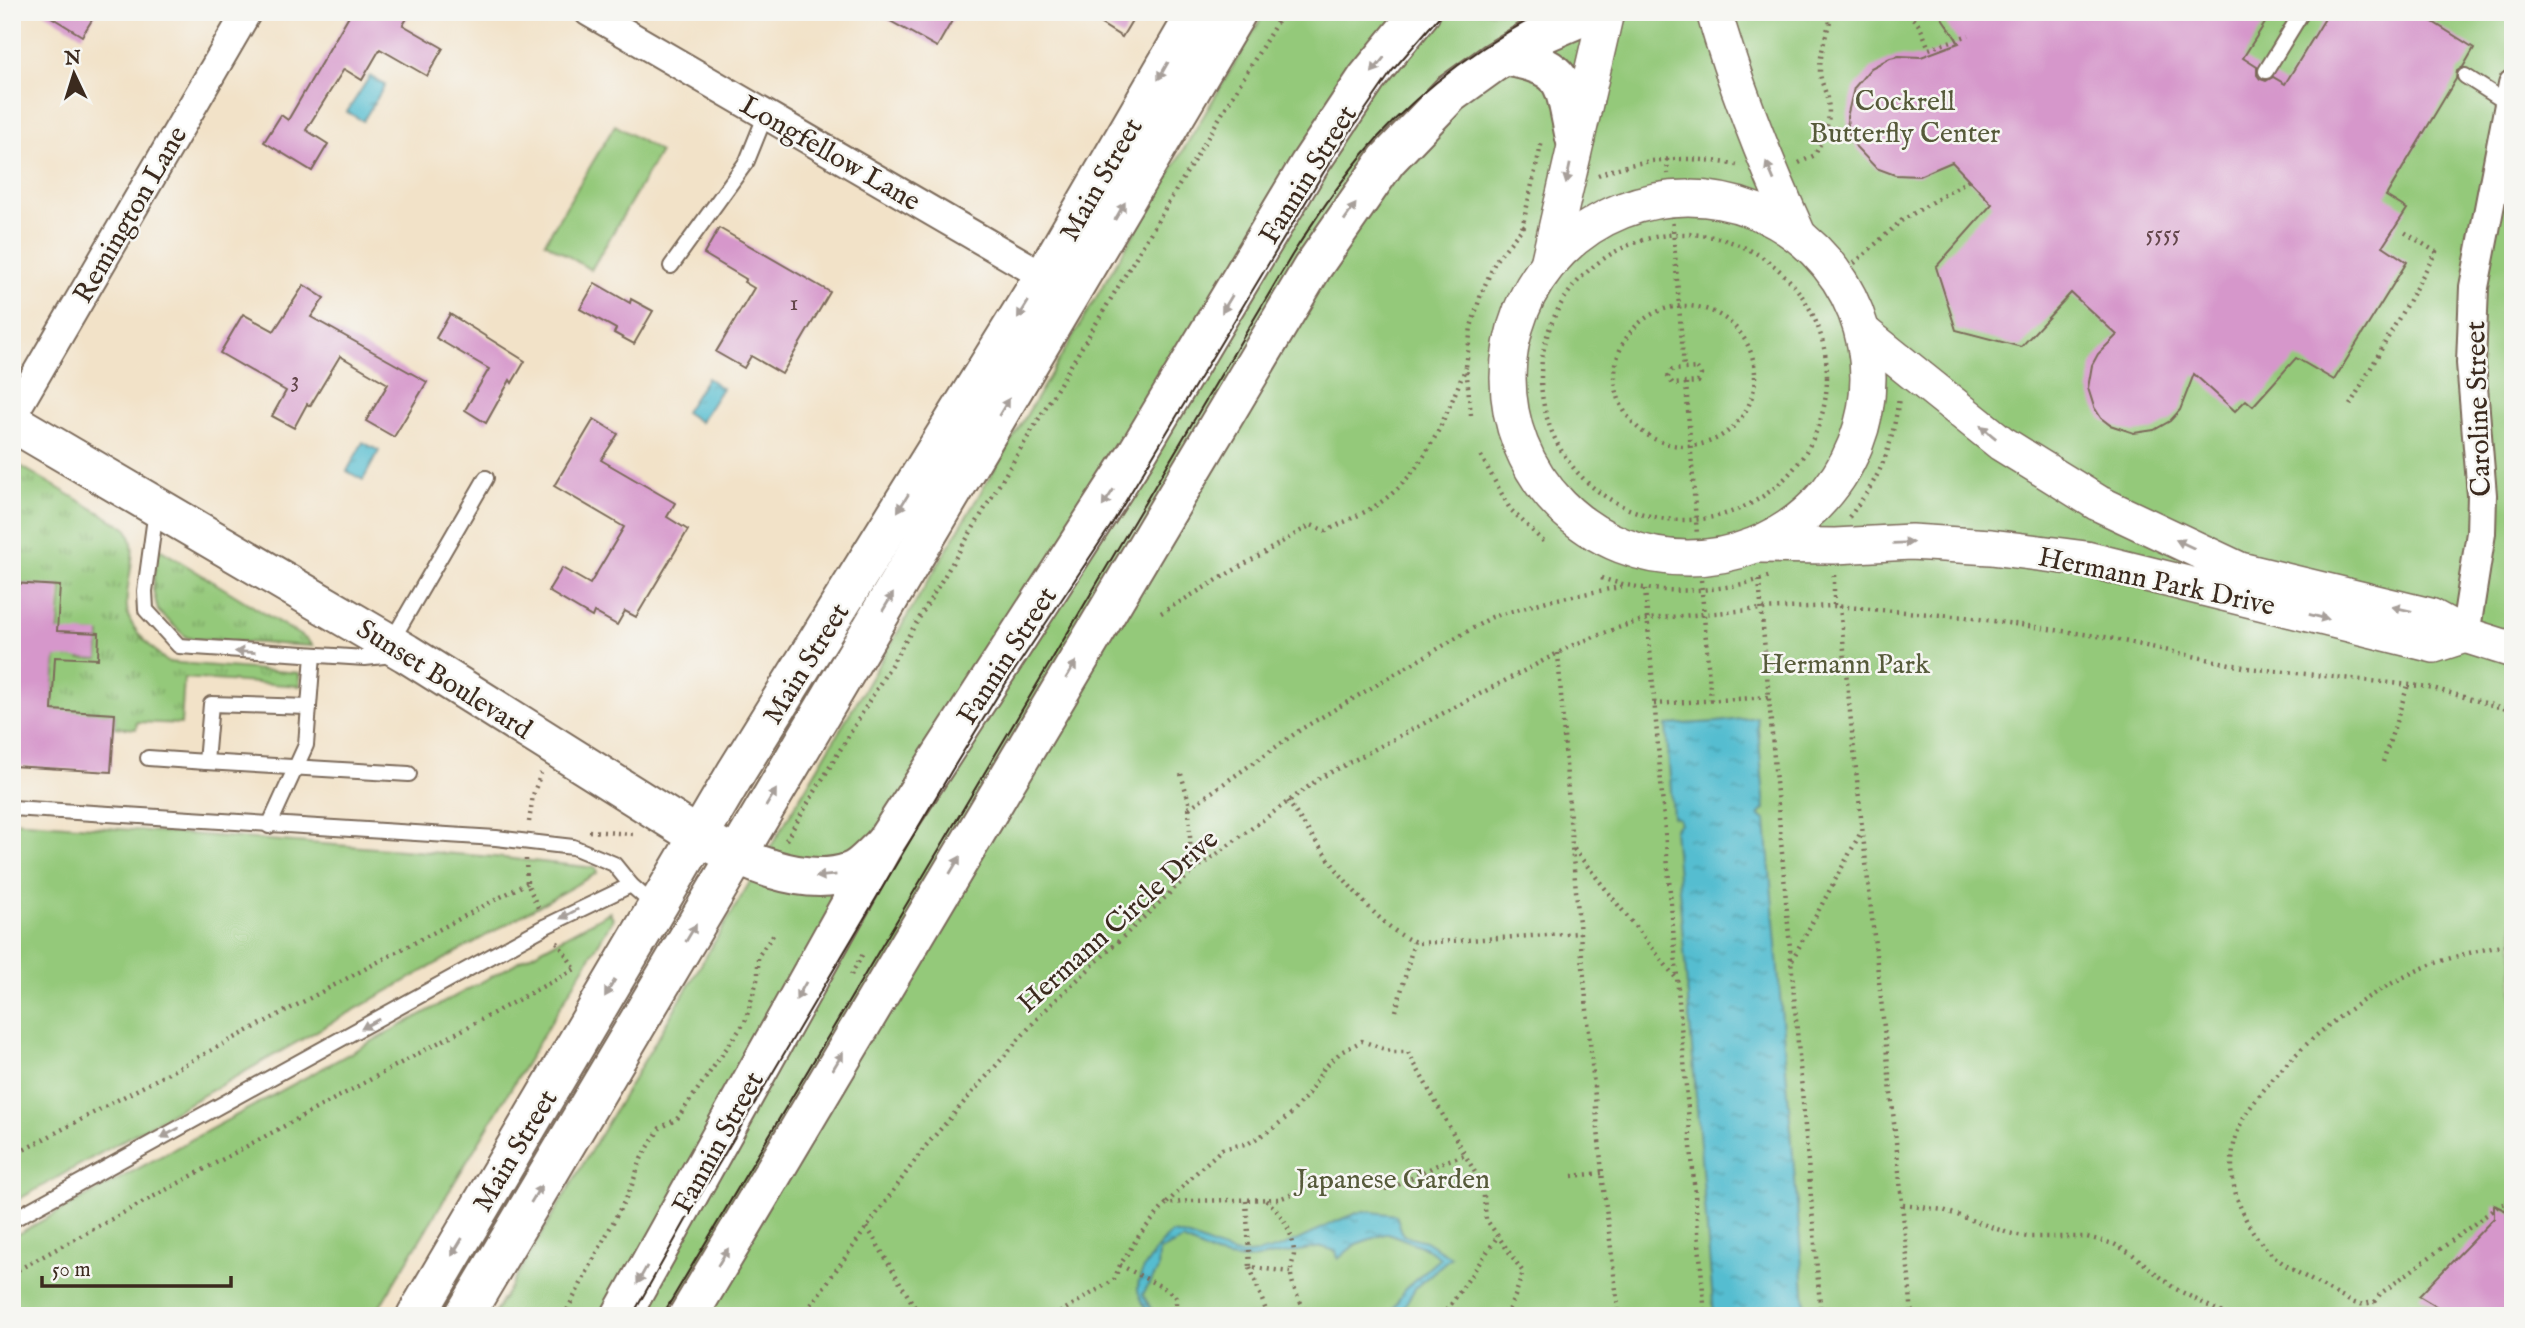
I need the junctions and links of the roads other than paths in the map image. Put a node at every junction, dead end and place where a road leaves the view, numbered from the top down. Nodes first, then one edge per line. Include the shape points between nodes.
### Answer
1 (247, 12) edge
2 (589, 12) edge
3 (1197, 12) edge
4 (1237, 12) edge
5 (1421, 12) edge
6 (1593, 12) edge
7 (1606, 12) edge
8 (1714, 12) edge
9 (2302, 12) edge
10 (1505, 55) junction
11 (2266, 71) dead end
12 (2465, 76) dead end
13 (2511, 98) edge
14 (766, 114) junction
15 (1559, 136) junction
16 (2513, 152) edge
17 (2494, 183) junction
18 (1798, 234) junction
19 (1548, 264) junction
20 (671, 266) dead end
21 (1058, 285) junction
22 (1864, 333) junction
23 (12, 416) edge
24 (12, 422) edge
25 (486, 478) dead end
26 (157, 505) junction
27 (1768, 560) junction
28 (2465, 635) junction
29 (398, 648) junction
30 (2513, 650) edge
31 (313, 655) junction
32 (309, 707) junction
33 (148, 758) dead end
34 (206, 762) junction
35 (296, 766) junction
36 (409, 774) dead end
37 (12, 808) edge
38 (269, 826) junction
39 (699, 837) junction
40 (884, 845) junction
41 (736, 856) junction
42 (644, 897) junction
43 (12, 1220) edge
44 (416, 1316) edge
45 (464, 1316) edge
46 (621, 1316) edge
47 (688, 1316) edge

1 - 23 street, Remington Lane
2 - 14 street, Longfellow Lane
3 -> 21 main road, Main Street
21 -> 4 main road, Main Street
5 -> 40 main road, Fannin Street via 1367,78 1309,165 1137,453
6 - 10 main road, Fannin Street
7 - 15 street
18 -> 8 street via 1731,71
9 - 11 lane
10 - 15 main road via 1555,73 1563,83
47 -> 10 main road, Fannin Street via 1312,268 1387,160 1450,94
12 - 13 lane
13 - 17 street, Caroline Street
14 - 20 lane via 747,161
14 - 21 street, Longfellow Lane
15 -> 19 street
16 - 17 street, Caroline Street
17 - 28 street, Caroline Street via 2472,312 2471,363 2482,495 2481,533
18 - 19 street via 1760,212 1718,200 1671,199 1626,208 1583,231
18 - 22 street via 1840,278
19 - 27 street via 1523,304 1509,349 1507,396 1520,447 1546,492 1585,527 1631,551
21 -> 39 main road, Main Street
41 -> 21 main road, Main Street
22 - 27 street via 1870,389 1858,444 1829,494 1787,531
28 -> 22 street, Hermann Park Drive via 2430,616 2240,570 2098,503 2001,443
24 - 26 main road, Sunset Boulevard
25 - 29 lane
26 - 29 main road, Sunset Boulevard
31 -> 26 lane via 178,646 146,610
27 -> 28 street, Hermann Park Drive via 1835,546 1911,542 1991,547 2086,559 2434,645
28 - 30 street, Hermann Park Drive
29 - 31 lane via 365,658
29 - 39 main road, Sunset Boulevard
31 - 32 lane
32 - 34 lane via 211,704
32 - 35 lane via 306,744
33 - 34 lane
34 - 35 lane
35 - 36 lane
35 - 38 lane
37 - 38 lane
38 - 42 lane via 573,847 614,864
39 - 41 main road, Sunset Boulevard
39 - 42 main road, Main Street
40 -> 41 main road, Sunset Boulevard via 852,872 821,878
40 -> 46 main road, Fannin Street
45 -> 41 main road, Main Street
42 -> 43 lane via 546,926
42 -> 44 main road, Main Street

